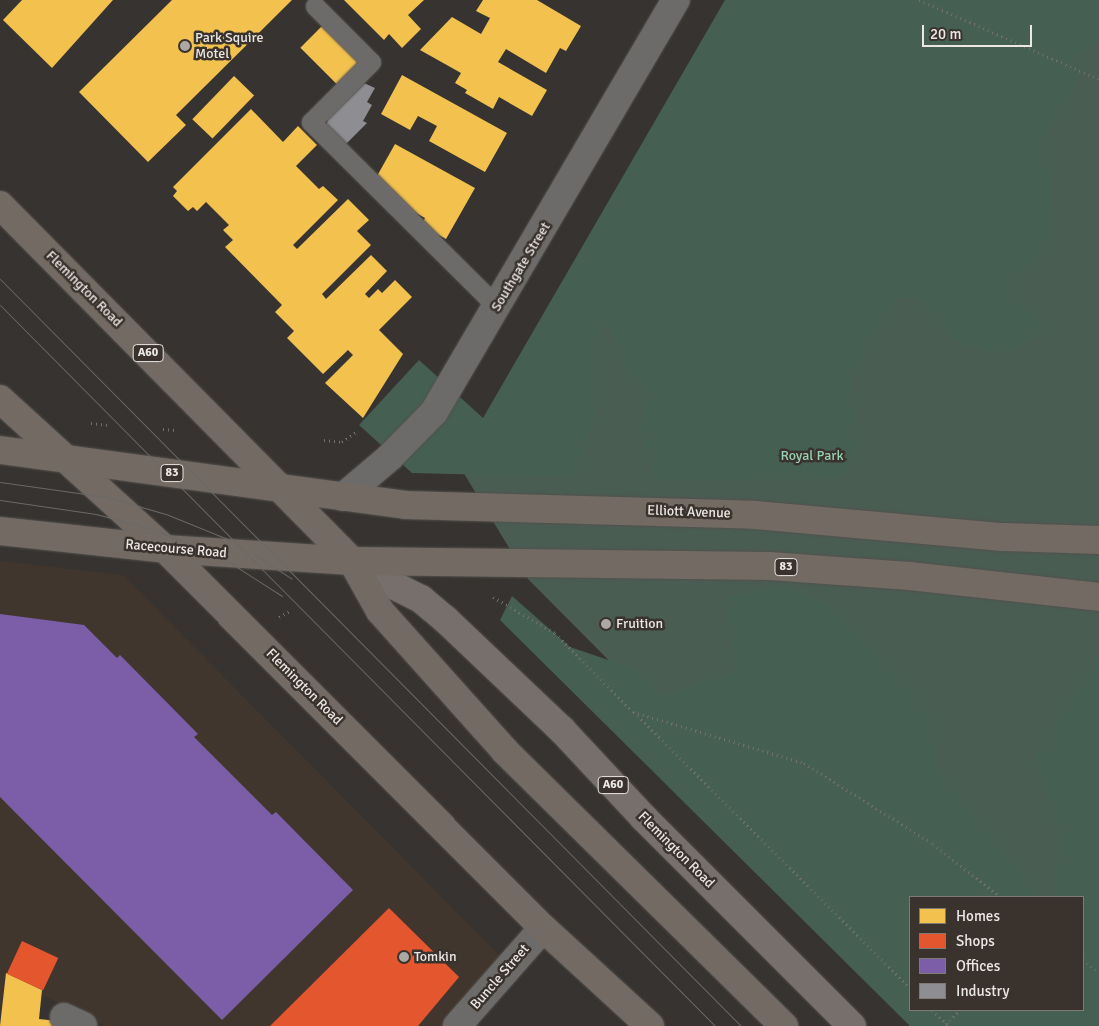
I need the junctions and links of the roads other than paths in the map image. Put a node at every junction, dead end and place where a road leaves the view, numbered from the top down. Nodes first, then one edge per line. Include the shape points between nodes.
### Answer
1 (672, 5) edge
2 (315, 6) dead end
3 (0, 204) edge
4 (498, 307) junction
5 (0, 399) edge
6 (0, 450) edge
7 (65, 459) junction
8 (279, 487) junction
9 (343, 497) junction
10 (0, 531) edge
11 (1099, 540) edge
12 (164, 548) junction
13 (354, 564) junction
14 (1099, 597) edge
15 (543, 928) junction
16 (601, 984) junction
17 (457, 1026) edge
18 (636, 1026) edge
19 (650, 1026) edge
20 (784, 1026) edge
21 (852, 1026) edge

1 - 4 street, Southgate Street
2 - 4 lane via 372,62 311,122
3 - 8 highway, Flemington Road / A60
4 - 9 street, Southgate Street via 428,420
5 - 7 highway, Flemington Road
6 - 7 highway, 83
7 - 8 highway, 83
7 - 12 highway, Flemington Road
8 - 9 highway, Elliott Avenue / 83
8 - 13 highway, Flemington Road / A60
9 - 11 highway, Elliott Avenue / 83 via 405,504 814,518 1004,537
10 - 12 highway, Racecourse Road / 83
12 - 13 highway, Racecourse Road / 83
12 - 15 highway, Flemington Road
13 - 14 highway, 83 via 770,566 910,576
13 - 20 highway, Flemington Road / A60 via 385,617 505,751
13 - 21 main road, Flemington Road / A60 via 421,599 446,620 562,730 644,818
15 - 16 highway, Flemington Road
15 - 17 street, Buncle Street
16 - 18 main road, Flemington Road
16 - 19 highway, Flemington Road

